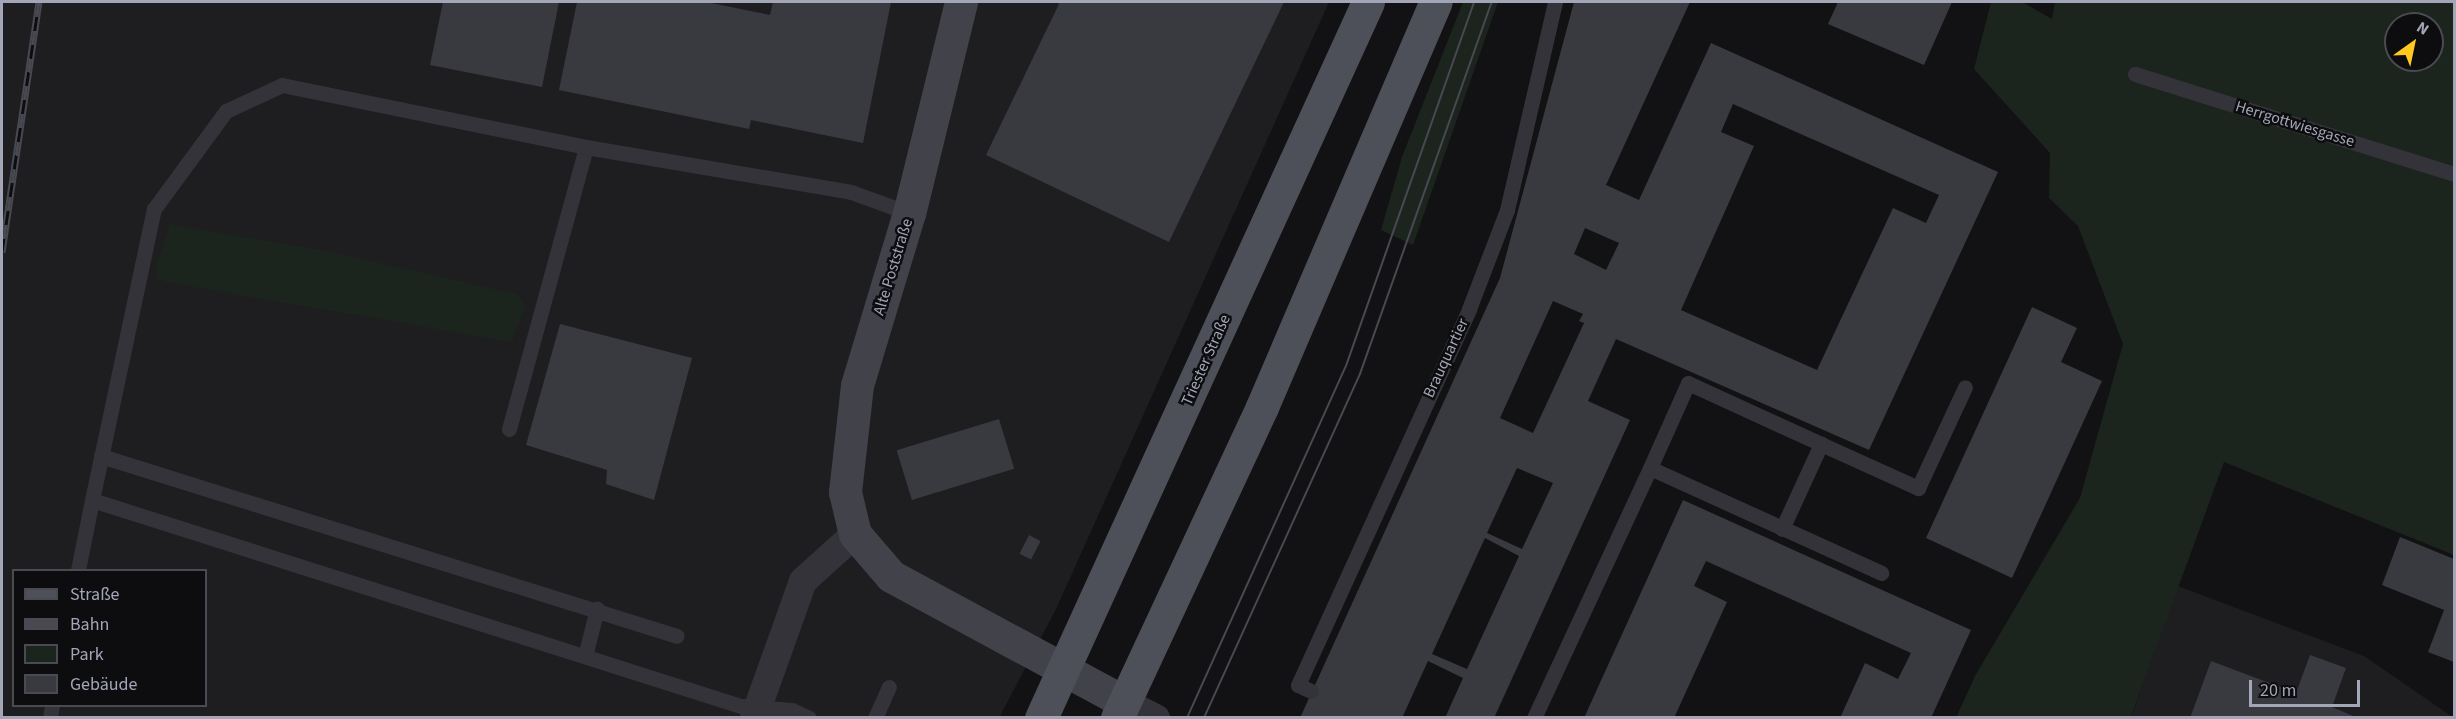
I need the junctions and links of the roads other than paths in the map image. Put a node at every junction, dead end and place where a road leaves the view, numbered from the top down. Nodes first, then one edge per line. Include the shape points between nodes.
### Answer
1 (961, 2) edge
2 (1368, 2) edge
3 (1436, 2) edge
4 (1555, 2) edge
5 (2135, 74) dead end
6 (586, 147) junction
7 (2454, 174) edge
8 (909, 213) junction
9 (1965, 387) dead end
10 (509, 429) dead end
11 (1821, 444) junction
12 (101, 456) junction
13 (1650, 468) junction
14 (92, 500) junction
15 (1782, 529) junction
16 (855, 534) junction
17 (78, 569) edge
18 (1881, 573) dead end
19 (597, 609) junction
20 (677, 636) dead end
21 (585, 656) junction
22 (1065, 671) junction
23 (889, 687) dead end
24 (1311, 691) dead end
25 (1120, 710) edge
26 (755, 714) edge
27 (808, 717) edge
28 (875, 717) edge
29 (1041, 717) edge
30 (1156, 717) edge
31 (1534, 717) edge

1 - 8 street, Alte Poststraße
2 - 22 main road, Triester Straße
3 - 25 main road via 1262,407
4 - 24 lane, Brauquartier via 1507,210 1469,309 1298,685
5 - 7 lane, Herrgottwiesgasse
6 - 8 lane via 851,192
6 - 10 lane
6 - 12 lane via 282,85 226,111 154,209
8 - 16 street, Alte Poststraße via 858,385 845,492
9 - 11 lane via 1918,488
11 - 13 lane via 1689,383
11 - 15 lane
12 - 14 lane
12 - 19 lane
13 - 15 lane
13 - 31 lane
14 - 17 lane
14 - 21 lane
15 - 18 lane
16 - 22 street, Alte Poststraße via 891,576 915,592
16 - 26 street via 803,582
19 - 20 lane
19 - 21 lane
21 - 26 lane
22 - 25 street, Alte Poststraße
22 - 29 main road, Triester Straße
23 - 28 lane
25 - 30 street
26 - 27 lane via 792,710

